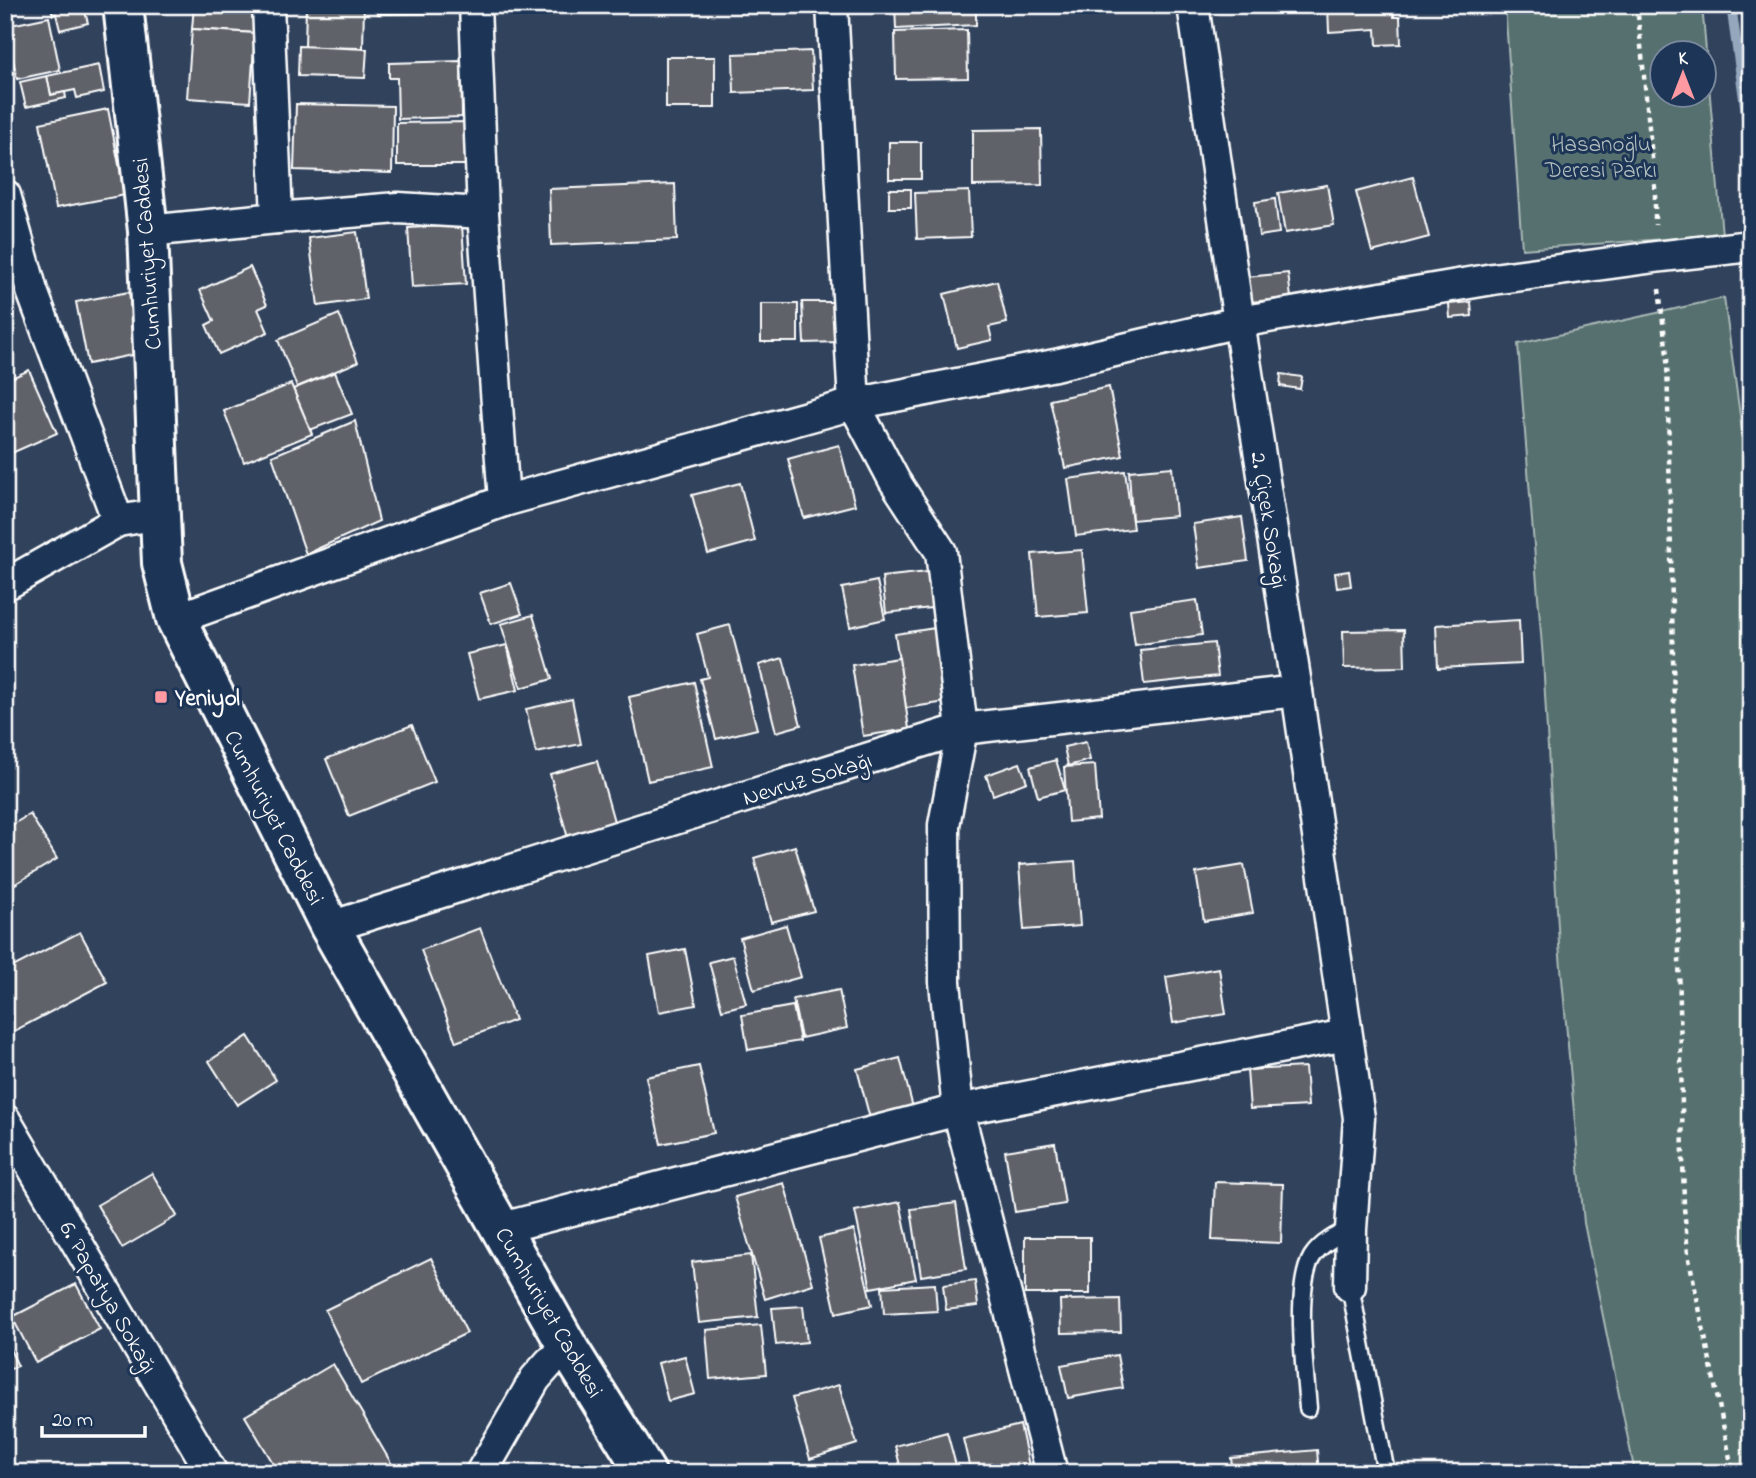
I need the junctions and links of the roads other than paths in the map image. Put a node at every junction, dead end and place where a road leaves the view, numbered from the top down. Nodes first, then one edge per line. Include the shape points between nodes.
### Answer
1 (123, 5) edge
2 (268, 5) edge
3 (475, 5) edge
4 (832, 5) edge
5 (1193, 5) edge
6 (5, 195) edge
7 (483, 213) junction
8 (277, 218) junction
9 (148, 232) junction
10 (1751, 246) edge
11 (1239, 322) junction
12 (854, 404) junction
13 (504, 500) junction
14 (160, 514) junction
15 (118, 521) junction
16 (5, 585) edge
17 (176, 619) junction
18 (1297, 691) junction
19 (962, 729) junction
20 (330, 927) junction
21 (1346, 1035) junction
22 (958, 1110) junction
23 (5, 1121) edge
24 (502, 1228) junction
25 (1351, 1229) junction
26 (1350, 1286) joint
27 (570, 1350) junction
28 (1308, 1408) dead end
29 (212, 1473) edge
30 (481, 1473) edge
31 (646, 1473) edge
32 (1052, 1473) edge
33 (1386, 1473) edge

1 - 9 main road, Cumhuriyet Caddesi
2 - 8 street
3 - 7 street
4 - 12 street
5 - 11 street, 2. Çiçek Sokağı
6 - 15 street via 32,291
7 - 8 street via 398,208
7 - 13 street
8 - 9 street
9 - 14 main road, Cumhuriyet Caddesi
10 - 11 street via 1493,279
11 - 12 street via 1055,365
11 - 18 street, 2. Çiçek Sokağı
12 - 13 street
12 - 19 street via 894,480 941,552
13 - 17 street
14 - 15 street
14 - 17 main road, Cumhuriyet Caddesi via 162,563
15 - 16 street
17 - 20 main road, Cumhuriyet Caddesi
18 - 19 street, Nevruz Sokağı
18 - 21 street, 2. Çiçek Sokağı
19 - 20 street, Nevruz Sokağı
19 - 22 street via 944,825 946,982
20 - 24 main road, Cumhuriyet Caddesi
21 - 22 street
21 - 25 street, 2. Çiçek Sokağı via 1359,1118
22 - 24 street
22 - 32 street
23 - 29 street, 6. Papatya Sokağı
24 - 27 main road, Cumhuriyet Caddesi
25 - 26 street, 2. Çiçek Sokağı
25 - 28 lane via 1313,1254 1307,1268 1302,1317
26 - 33 lane
27 - 30 street via 550,1362 535,1379
27 - 31 main road, Cumhuriyet Caddesi

